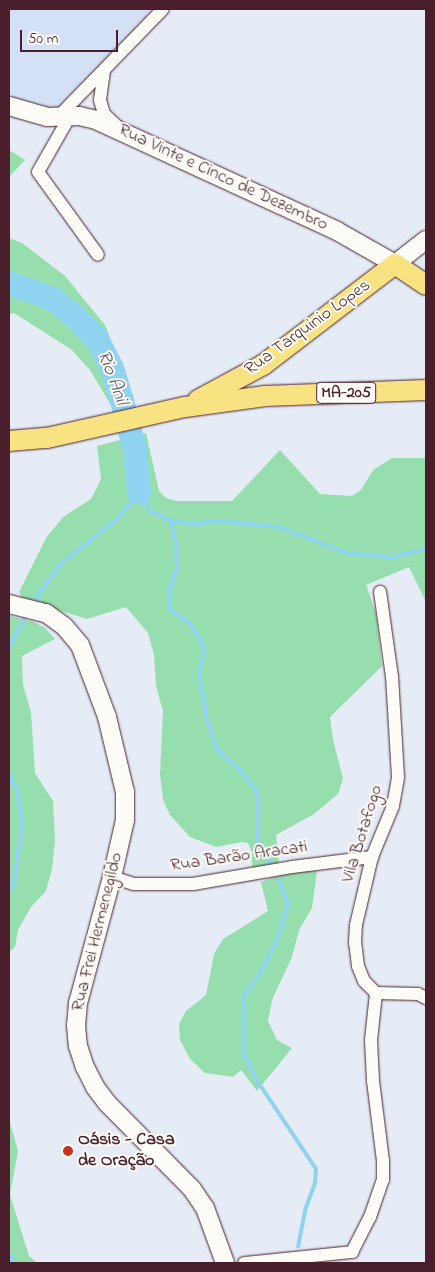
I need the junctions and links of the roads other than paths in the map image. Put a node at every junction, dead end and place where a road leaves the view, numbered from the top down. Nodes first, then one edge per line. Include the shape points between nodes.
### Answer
1 (162, 9) edge
2 (104, 71) junction
3 (9, 106) edge
4 (64, 116) junction
5 (124, 131) junction
6 (426, 240) edge
7 (98, 255) dead end
8 (394, 264) junction
9 (426, 285) edge
10 (263, 365) junction
11 (426, 390) edge
12 (265, 396) junction
13 (185, 407) junction
14 (9, 441) edge
15 (380, 592) dead end
16 (23, 606) edge
17 (372, 856) junction
18 (112, 877) junction
19 (376, 993) junction
20 (426, 998) edge
21 (352, 1258) edge
22 (225, 1263) edge
23 (244, 1263) edge

1 - 2 street
2 - 4 street
2 - 5 street via 99,94 101,107 108,118
3 - 4 street, Rua Vinte e Cinco de Dezembro via 34,115
4 - 5 street, Rua Vinte e Cinco de Dezembro via 87,117
4 - 7 street via 38,172
5 - 8 street, Rua Vinte e Cinco de Dezembro via 337,231
6 - 8 street, Rua Tarquinio Lopes
8 - 9 main road, Rua Vinte e Cinco de Dezembro
8 - 10 main road, Rua Tarquinio Lopes
10 - 12 main road via 254,381 257,390
10 - 13 main road, Rua Tarquinio Lopes
11 - 12 main road, MA-205
12 - 13 main road, MA-205
13 - 14 main road, MA-205 via 47,438
15 - 17 street, Vila Botafogo via 392,677 398,777 393,806
16 - 18 street, Rua Frei Hermenegildo via 64,626 82,650 101,698 115,745 126,803
17 - 18 street, Rua Barão Aracati via 193,884 133,884
17 - 19 street, Vila Botafogo via 355,943 364,981
18 - 22 street, Rua Frei Hermenegildo via 78,1003 78,1046 92,1080 107,1103 192,1189 206,1208
19 - 20 street via 418,994
19 - 21 street via 371,1040 383,1180
21 - 23 street

